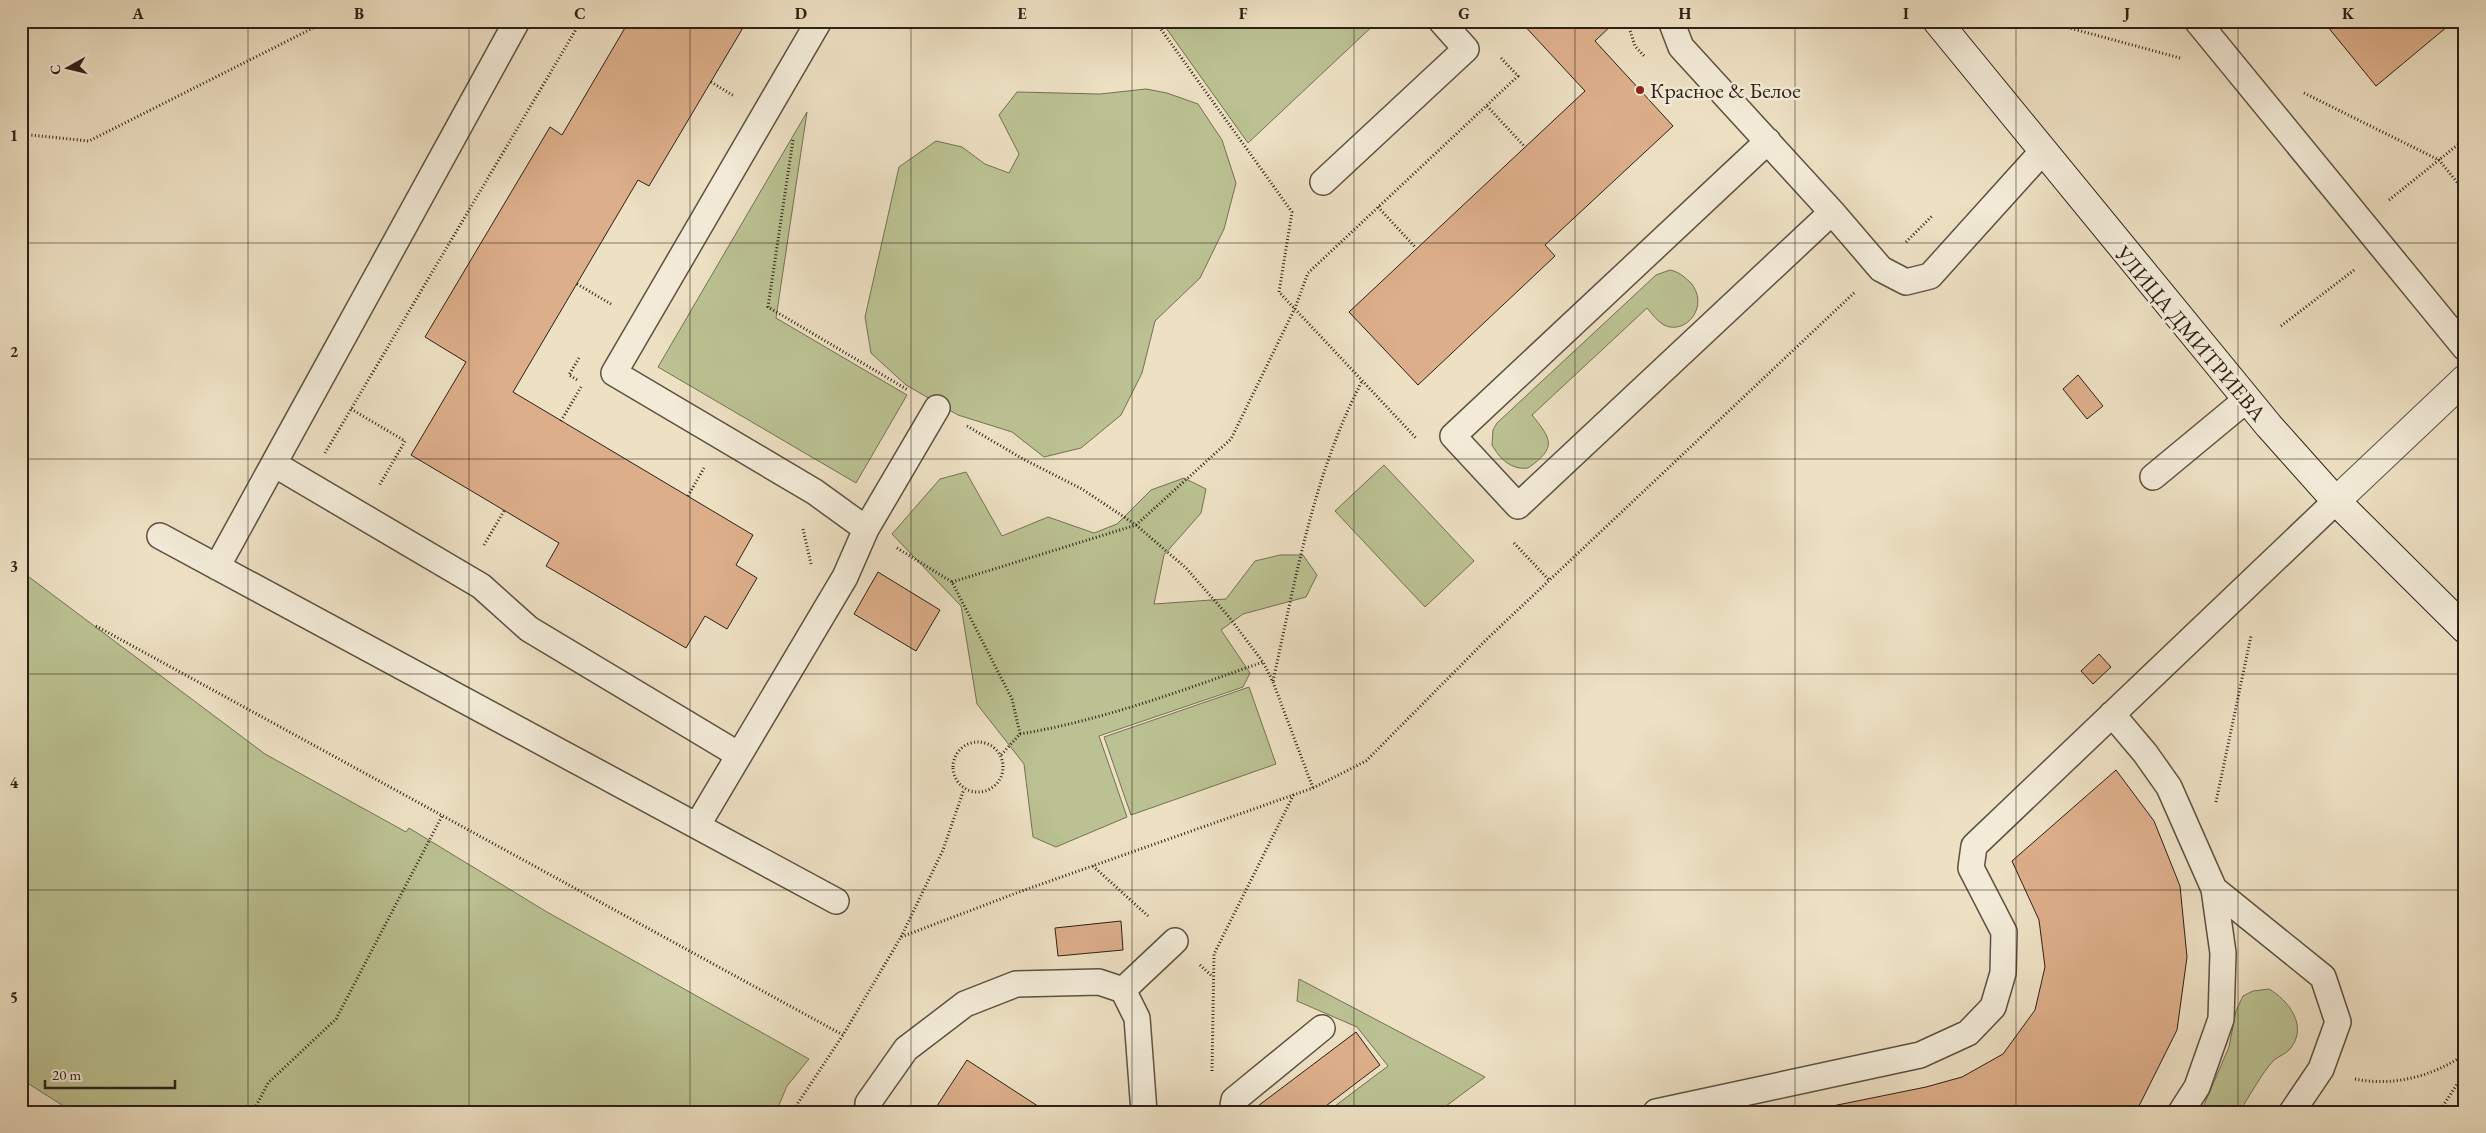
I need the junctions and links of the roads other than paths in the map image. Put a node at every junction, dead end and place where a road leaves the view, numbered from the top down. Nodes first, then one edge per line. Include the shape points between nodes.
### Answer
1 (516, 21) edge
2 (819, 21) edge
3 (1441, 21) edge
4 (1671, 21) edge
5 (1937, 21) edge
6 (2197, 21) edge
7 (1768, 141) junction
8 (2042, 152) junction
9 (1324, 182) dead end
10 (1832, 212) junction
11 (2465, 348) edge
12 (2465, 379) edge
13 (2246, 400) junction
14 (937, 408) road end
15 (274, 464) junction
16 (2153, 477) dead end
17 (2336, 501) junction
18 (866, 529) junction
19 (160, 536) dead end
20 (217, 567) junction
21 (2465, 629) edge
22 (2112, 714) junction
23 (739, 755) junction
24 (697, 826) junction
25 (2214, 889) junction
26 (836, 901) dead end
27 (1175, 941) road end
28 (1123, 990) junction
29 (1322, 1028) dead end
30 (868, 1112) edge
31 (1144, 1112) edge
32 (1232, 1112) edge
33 (1656, 1112) edge
34 (2181, 1112) edge
35 (2292, 1112) edge

1 - 15 lane
2 - 18 lane via 614,373 816,492
3 - 9 lane via 1466,49
4 - 7 lane via 1681,47
5 - 8 main road, УЛИЦА ДМИТРИЕВА
6 - 11 lane
7 - 10 lane
7 - 10 lane via 1454,436 1518,506
8 - 10 lane via 1930,276 1906,282 1880,269
8 - 13 main road, УЛИЦА ДМИТРИЕВА
12 - 17 main road
13 - 16 lane
13 - 17 main road, УЛИЦА ДМИТРИЕВА
14 - 18 lane
15 - 20 lane
15 - 23 lane via 481,586 529,628
17 - 21 main road, УЛИЦА ДМИТРИЕВА
17 - 22 lane
18 - 23 lane via 845,577
19 - 20 lane
20 - 24 lane
22 - 25 lane via 2168,787
22 - 33 lane via 1974,846 1971,868 2004,932 2003,973 1993,1007 1968,1033 1920,1055
23 - 24 lane
24 - 26 lane
25 - 34 lane via 2222,953 2221,1019 2197,1087
25 - 35 lane via 2322,977 2338,1022 2321,1069
27 - 28 lane
28 - 30 lane via 1099,982 1016,984 965,1004 906,1049 868,1103
28 - 31 lane via 1136,1018
29 - 32 lane via 1234,1100

